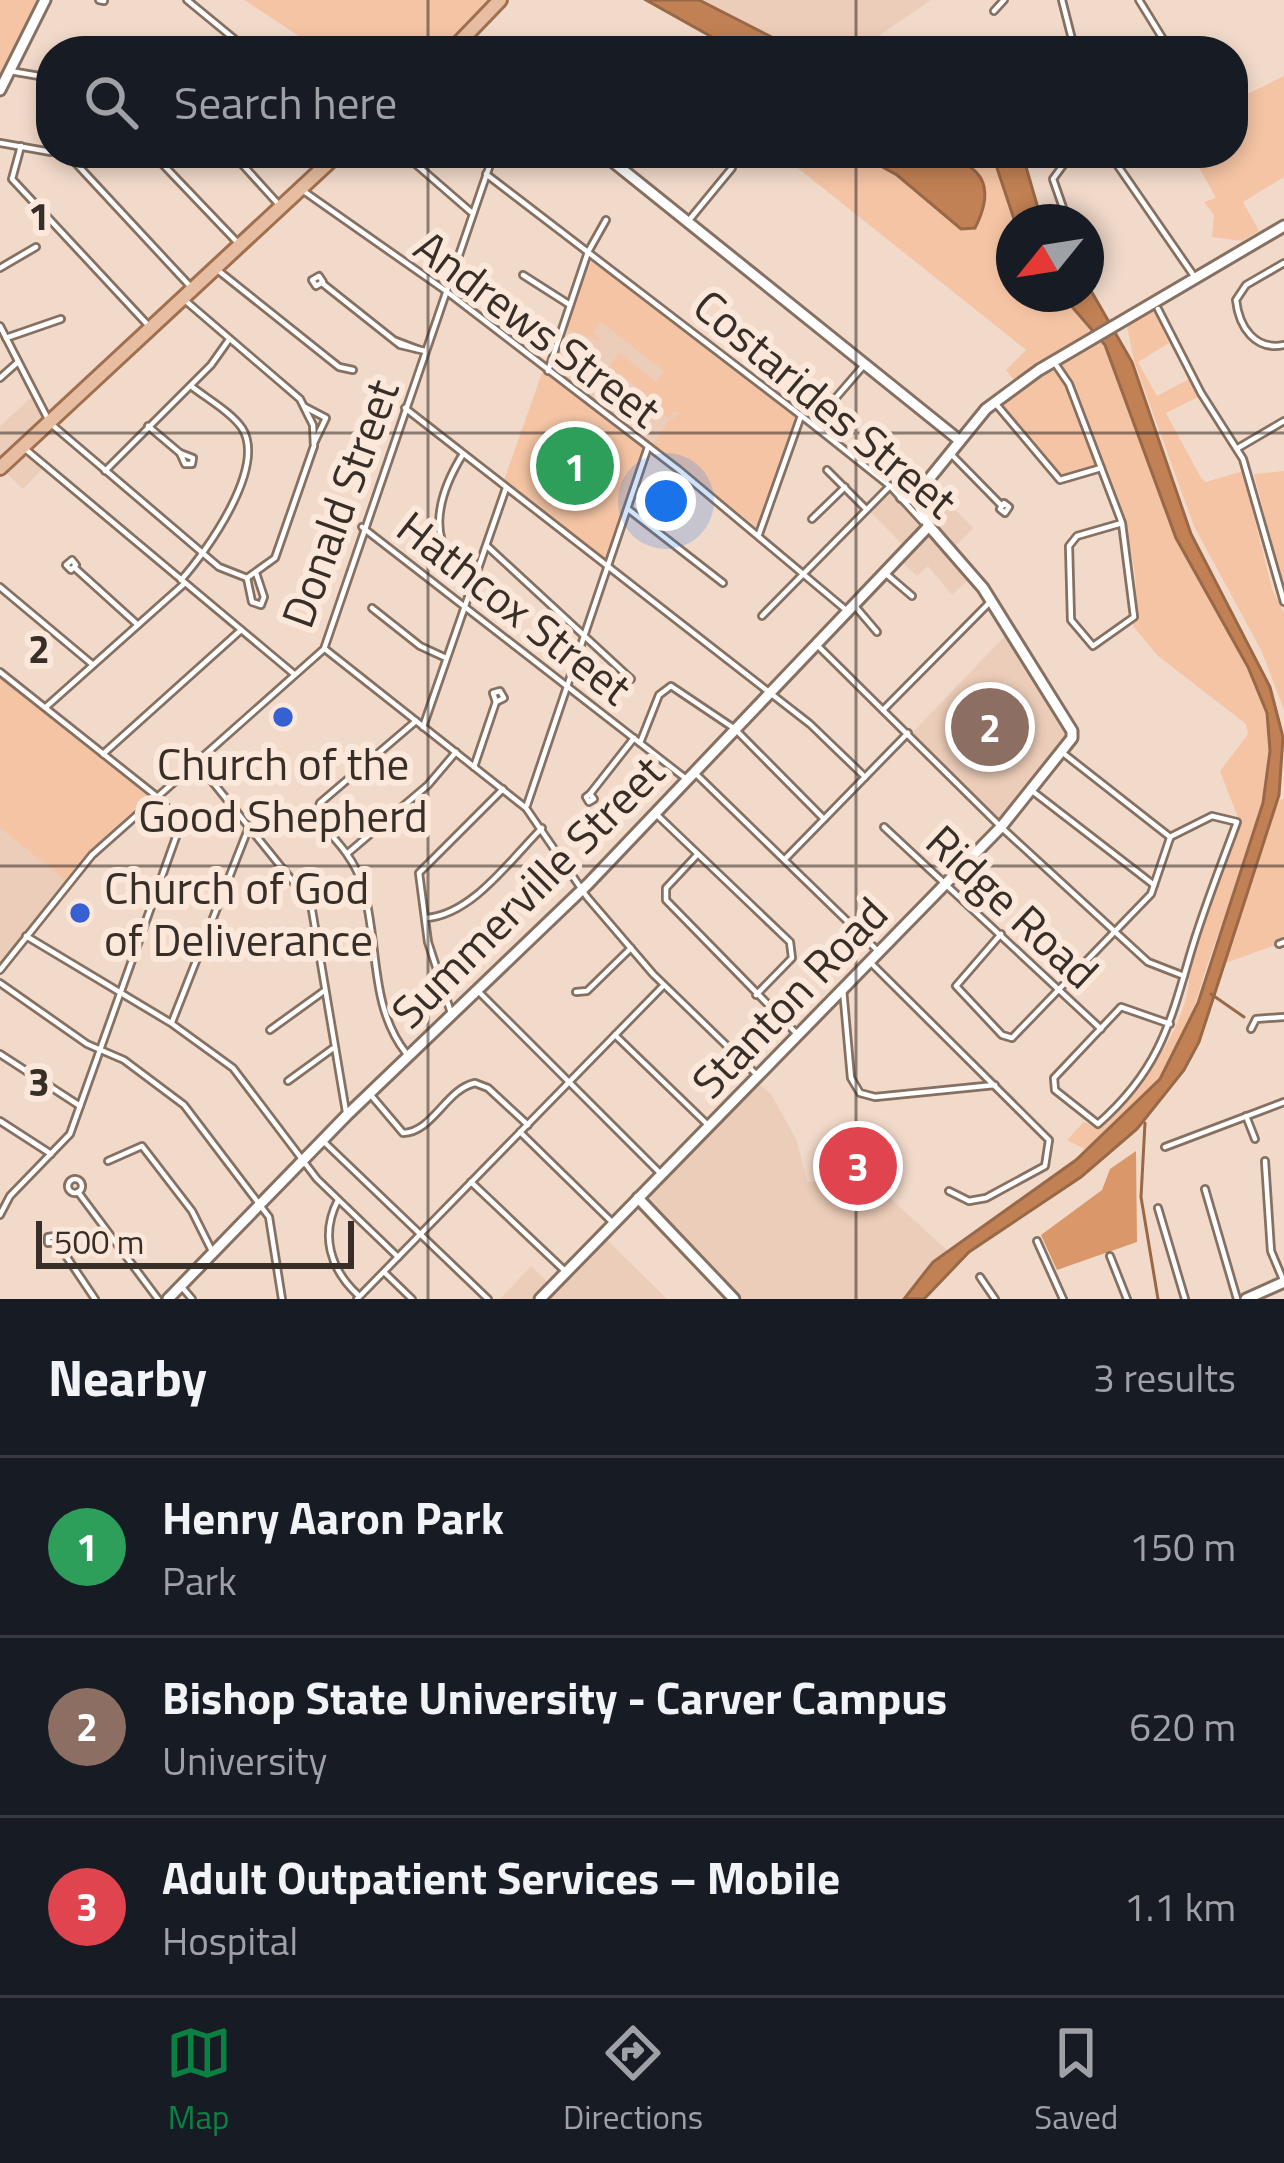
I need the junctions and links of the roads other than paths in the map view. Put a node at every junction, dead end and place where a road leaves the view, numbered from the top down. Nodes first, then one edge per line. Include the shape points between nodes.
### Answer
1 (45, 0) edge
2 (187, 0) edge
3 (500, 0) edge
4 (1004, 0) edge
5 (1062, 0) edge
6 (1139, 0) edge
7 (994, 11) dead end
8 (231, 36) edge
9 (465, 36) edge
10 (1072, 36) edge
11 (1156, 36) edge
12 (10, 71) junction
13 (36, 75) edge
14 (0, 90) edge
15 (0, 143) edge
16 (21, 146) junction
17 (36, 149) edge
18 (80, 168) edge
19 (166, 168) edge
20 (246, 168) edge
21 (322, 168) edge
22 (420, 168) edge
23 (488, 168) edge
24 (621, 168) edge
25 (731, 168) edge
26 (1061, 168) edge
27 (1119, 168) edge
28 (486, 174) junction
29 (301, 188) junction
30 (1062, 204) edge
31 (281, 207) junction
32 (472, 213) junction
33 (606, 220) dead end
34 (688, 221) junction
35 (1284, 226) edge
36 (240, 246) junction
37 (36, 248) dead end
38 (587, 251) junction
39 (1284, 262) edge
40 (0, 268) edge
41 (215, 268) junction
42 (523, 275) dead end
43 (1194, 277) junction
44 (322, 284) dead end
45 (446, 291) junction
46 (188, 294) junction
47 (570, 305) junction
48 (1158, 309) dead end
49 (61, 320) dead end
50 (0, 326) edge
51 (151, 328) junction
52 (6, 338) junction
53 (228, 341) junction
54 (1284, 345) edge
55 (421, 350) junction
56 (1053, 361) junction
57 (18, 362) junction
58 (865, 364) junction
59 (353, 370) dead end
60 (548, 370) junction
61 (0, 378) edge
62 (191, 386) junction
63 (995, 402) junction
64 (305, 407) junction
65 (405, 408) junction
66 (801, 416) junction
67 (1284, 421) edge
68 (50, 423) junction
69 (812, 424) junction
70 (148, 426) junction
71 (959, 440) junction
72 (314, 442) junction
73 (23, 447) junction
74 (648, 447) junction
75 (1238, 448) junction
76 (180, 453) dead end
77 (950, 453) junction
78 (463, 454) junction
79 (0, 468) edge
80 (1101, 468) junction
81 (827, 470) dead end
82 (105, 471) junction
83 (890, 486) junction
84 (845, 487) junction
85 (506, 488) junction
86 (921, 489) junction
87 (902, 497) junction
88 (1001, 505) dead end
89 (628, 509) junction
90 (866, 509) junction
91 (812, 519) dead end
92 (925, 523) junction
93 (1122, 523) junction
94 (362, 527) junction
95 (758, 535) junction
96 (487, 546) junction
97 (204, 554) junction
98 (609, 566) junction
99 (75, 568) dead end
100 (805, 572) junction
101 (885, 572) junction
102 (256, 574) junction
103 (476, 577) junction
104 (247, 578) junction
105 (183, 581) junction
106 (723, 583) dead end
107 (0, 587) edge
108 (912, 596) dead end
109 (991, 601) junction
110 (1284, 602) edge
111 (466, 605) junction
112 (372, 608) dead end
113 (850, 608) junction
114 (762, 616) dead end
115 (138, 625) junction
116 (241, 630) junction
117 (877, 632) dead end
118 (583, 640) junction
119 (816, 644) junction
120 (324, 649) junction
121 (447, 658) junction
122 (93, 665) junction
123 (0, 672) edge
124 (295, 674) junction
125 (631, 679) dead end
126 (568, 685) junction
127 (770, 693) junction
128 (496, 701) dead end
129 (45, 708) junction
130 (883, 710) junction
131 (416, 721) junction
132 (423, 727) junction
133 (735, 729) junction
134 (1072, 731) joint
135 (908, 734) junction
136 (637, 740) junction
137 (456, 752) junction
138 (1061, 752) junction
139 (102, 755) junction
140 (195, 760) junction
141 (474, 767) junction
142 (690, 776) junction
143 (865, 777) junction
144 (503, 789) junction
145 (1031, 790) junction
146 (590, 794) dead end
147 (155, 795) junction
148 (526, 808) junction
149 (655, 813) junction
150 (824, 819) junction
151 (249, 827) junction
152 (884, 827) dead end
153 (1001, 827) junction
154 (542, 828) junction
155 (1170, 837) junction
156 (348, 853) junction
157 (698, 855) junction
158 (784, 860) junction
159 (946, 884) junction
160 (1155, 886) junction
161 (582, 890) junction
162 (425, 918) junction
163 (1117, 932) junction
164 (1001, 934) junction
165 (26, 936) junction
166 (631, 948) junction
167 (875, 957) junction
168 (0, 970) edge
169 (1186, 976) junction
170 (0, 983) edge
171 (664, 986) junction
172 (843, 989) junction
173 (477, 990) junction
174 (1060, 990) junction
175 (324, 991) junction
176 (576, 992) dead end
177 (756, 994) junction
178 (118, 995) junction
179 (452, 1014) junction
180 (1284, 1017) edge
181 (171, 1023) junction
182 (1170, 1024) junction
183 (1101, 1029) junction
184 (1251, 1029) dead end
185 (270, 1030) dead end
186 (616, 1035) junction
187 (798, 1035) junction
188 (100, 1049) junction
189 (332, 1049) junction
190 (0, 1054) edge
191 (408, 1056) junction
192 (758, 1076) junction
193 (288, 1081) dead end
194 (567, 1084) junction
195 (995, 1085) junction
196 (369, 1093) junction
197 (1284, 1102) edge
198 (80, 1106) junction
199 (347, 1114) junction
200 (1246, 1116) junction
201 (0, 1121) edge
202 (528, 1124) junction
203 (709, 1126) junction
204 (520, 1132) junction
205 (1255, 1139) dead end
206 (322, 1140) junction
207 (1165, 1147) dead end
208 (52, 1155) junction
209 (302, 1160) junction
210 (108, 1161) dead end
211 (1265, 1161) dead end
212 (662, 1175) junction
213 (471, 1182) junction
214 (0, 1188) edge
215 (1205, 1189) dead end
216 (949, 1191) dead end
217 (78, 1192) dead end
218 (10, 1196) junction
219 (638, 1198) junction
220 (338, 1200) junction
221 (259, 1204) junction
222 (1158, 1208) dead end
223 (0, 1215) edge
224 (614, 1224) junction
225 (420, 1234) junction
226 (1037, 1240) dead end
227 (56, 1241) dead end
228 (213, 1252) junction
229 (1110, 1256) dead end
230 (398, 1257) junction
231 (384, 1272) junction
232 (566, 1272) junction
233 (980, 1277) dead end
234 (1284, 1282) edge
235 (181, 1286) junction
236 (358, 1298) edge
237 (94, 1299) edge
238 (158, 1299) edge
239 (168, 1299) edge
240 (192, 1299) edge
241 (282, 1299) edge
242 (412, 1299) edge
243 (488, 1299) edge
244 (540, 1299) edge
245 (734, 1299) edge
246 (995, 1299) edge
247 (1064, 1299) edge
248 (1127, 1299) edge
249 (1186, 1299) edge
250 (1242, 1299) edge

1 - 12 street
2 - 8 street
3 - 9 main road
4 - 7 street
5 - 10 street
6 - 11 street
12 - 13 street
12 - 14 street
15 - 16 street
16 - 17 street
16 - 51 street via 12,179
18 - 46 street
19 - 36 street
20 - 31 street
21 - 29 main road
22 - 32 street
23 - 28 street, Donald Street
24 - 34 street
25 - 34 street
26 - 30 street via 1053,179
27 - 43 street
28 - 32 street, Donald Street
28 - 38 street, Costarides Street
29 - 31 main road
29 - 45 street, Andrews Street
31 - 36 main road
32 - 45 street, Donald Street
33 - 38 street
34 - 58 street
35 - 43 street
36 - 41 main road
37 - 40 street
38 - 47 street
38 - 66 street, Costarides Street
39 - 54 street via 1236,300 1240,319 1263,346
41 - 46 main road
41 - 59 street
42 - 47 street
43 - 56 street
44 - 55 street via 396,341
45 - 55 street, Donald Street
45 - 60 street, Andrews Street
46 - 51 main road
46 - 53 street
47 - 60 street
48 - 75 street
49 - 52 street
50 - 52 street
51 - 68 main road
52 - 57 street
53 - 62 street
53 - 64 street
55 - 65 street, Donald Street
56 - 63 street
56 - 80 street
57 - 61 street
57 - 68 street
58 - 69 street
58 - 71 street
60 - 74 street, Andrews Street
62 - 70 street
62 - 97 street via 240,426 248,444 229,512
63 - 71 street
63 - 80 street via 1066,483
64 - 72 street
64 - 72 street via 326,418
65 - 78 street
65 - 94 street, Donald Street
66 - 69 street, Costarides Street
66 - 95 street
67 - 75 street
68 - 73 main road
68 - 82 street
69 - 83 street, Costarides Street
70 - 76 street
70 - 82 street
71 - 77 street
72 - 102 street via 275,558
73 - 79 main road
73 - 105 street
74 - 89 street
74 - 95 street, Andrews Street
75 - 110 street
77 - 86 street
77 - 88 street
78 - 85 street
78 - 103 street via 437,525 446,556
80 - 93 street
81 - 84 street
82 - 97 street
83 - 87 street, Costarides Street
83 - 90 street
84 - 90 street
84 - 91 street
85 - 96 street
85 - 98 street
86 - 87 street
86 - 92 street
87 - 92 street, Costarides Street
89 - 98 street
89 - 106 street
90 - 100 street
92 - 101 street, Summerville Street
92 - 109 street, Costarides Street
93 - 93 street via 1069,546 1071,620 1093,646 1134,616
94 - 111 street, Hathcox Street
94 - 120 street, Donald Street
95 - 100 street, Andrews Street
96 - 103 street
96 - 118 street
97 - 104 street
97 - 105 street
98 - 118 street
98 - 127 street
99 - 115 street
100 - 113 street, Andrews Street
100 - 114 street
101 - 108 street
101 - 113 street, Summerville Street
102 - 104 street
102 - 104 street via 261,605 252,602
103 - 111 street
105 - 115 street
105 - 116 street
107 - 122 street
109 - 130 street
109 - 134 street, Costarides Street
111 - 121 street
111 - 126 street, Hathcox Street
112 - 121 street
113 - 117 street, Andrews Street
113 - 119 street, Summerville Street
115 - 122 street
116 - 124 street
116 - 139 street
118 - 125 street
118 - 126 street
119 - 127 street, Summerville Street
119 - 130 street
120 - 124 street, Donald Street
120 - 131 street
121 - 132 street
122 - 129 street
123 - 129 street
124 - 140 street, Donald Street
126 - 136 street, Hathcox Street
126 - 148 street
127 - 133 street, Summerville Street
127 - 143 street
128 - 141 street
129 - 139 street
130 - 135 street
131 - 132 street
131 - 156 street via 315,811
132 - 137 street
133 - 136 street via 671,686 658,694
133 - 142 street, Summerville Street
133 - 150 street
134 - 138 street, Stanton Road
135 - 143 street
135 - 153 street
136 - 142 street, Hathcox Street
136 - 146 street
137 - 141 street
137 - 156 street
138 - 145 street, Stanton Road
138 - 155 street
139 - 147 street
140 - 147 street, Donald Street
140 - 151 street
141 - 144 street
142 - 149 street, Summerville Street
142 - 158 street, Hathcox Street
143 - 150 street
144 - 148 street
144 - 162 street via 419,873
145 - 153 street, Stanton Road
145 - 160 street
147 - 165 street, Donald Street
147 - 178 street via 181,823
148 - 154 street
149 - 157 street
149 - 161 street, Summerville Street
150 - 158 street
151 - 175 street via 311,904
151 - 181 street
152 - 159 street, Ridge Road
153 - 159 street, Stanton Road
153 - 163 street
154 - 161 street
154 - 162 street via 464,903
155 - 160 street
155 - 169 street via 1212,816 1237,822
156 - 191 street via 364,889 385,1015
157 - 177 street via 663,895
157 - 177 street via 794,951
158 - 167 street, Hathcox Street
159 - 164 street, Ridge Road
159 - 167 street, Stanton Road
160 - 163 street
161 - 166 street
161 - 173 street, Summerville Street
162 - 179 street
163 - 169 street via 1148,962
163 - 174 street
164 - 174 street, Ridge Road
164 - 174 street via 956,986 1008,1038
165 - 168 street, Donald Street
165 - 178 street
166 - 171 street
166 - 176 street via 587,992
167 - 172 street, Stanton Road
167 - 195 street, Hathcox Street
169 - 182 street
170 - 188 street
171 - 186 street
171 - 192 street
172 - 187 street, Stanton Road
172 - 195 street via 851,1078 860,1093
173 - 179 street, Summerville Street
173 - 194 street
174 - 183 street, Ridge Road
175 - 185 street
175 - 189 street
177 - 187 street
178 - 181 street
178 - 188 street
179 - 191 street, Summerville Street
180 - 184 street via 1256,1019
181 - 209 street via 233,1068
182 - 183 street via 1121,1007
182 - 183 street via 1129,1096 1092,1125 1052,1082
186 - 194 street
186 - 203 street
187 - 192 street, Stanton Road
188 - 198 street
188 - 221 street via 184,1105
189 - 193 street
189 - 199 street
190 - 198 street
191 - 196 street, Summerville Street
192 - 203 street, Stanton Road
194 - 202 street
194 - 212 street
195 - 216 street, Hathcox Street via 1045,1134 1048,1161 986,1198
196 - 199 street, Summerville Street
196 - 202 street via 403,1133 418,1130 475,1083
197 - 200 street
198 - 208 street
199 - 206 street, Summerville Street
200 - 205 street
200 - 207 street
201 - 208 street
202 - 204 street
203 - 212 street, Stanton Road
204 - 213 street
204 - 224 street
206 - 209 street, Summerville Street
206 - 225 street
208 - 218 street
209 - 220 street
209 - 221 street, Summerville Street
210 - 228 street via 142,1146
211 - 234 street via 1273,1260
212 - 219 street, Stanton Road
213 - 225 street
213 - 232 street
214 - 218 street
215 - 250 street
217 - 238 street
218 - 223 street
219 - 224 street, Stanton Road
219 - 245 street
220 - 230 street
220 - 236 street via 327,1221 335,1271
221 - 228 street, Summerville Street
221 - 241 street via 269,1217
222 - 249 street
224 - 232 street, Stanton Road
225 - 230 street
225 - 243 street
226 - 247 street
227 - 237 street
228 - 235 street, Summerville Street
229 - 248 street
230 - 231 street
231 - 236 street
231 - 242 street
232 - 244 street, Stanton Road
233 - 246 street
234 - 250 street
235 - 239 street, Summerville Street
235 - 240 street

